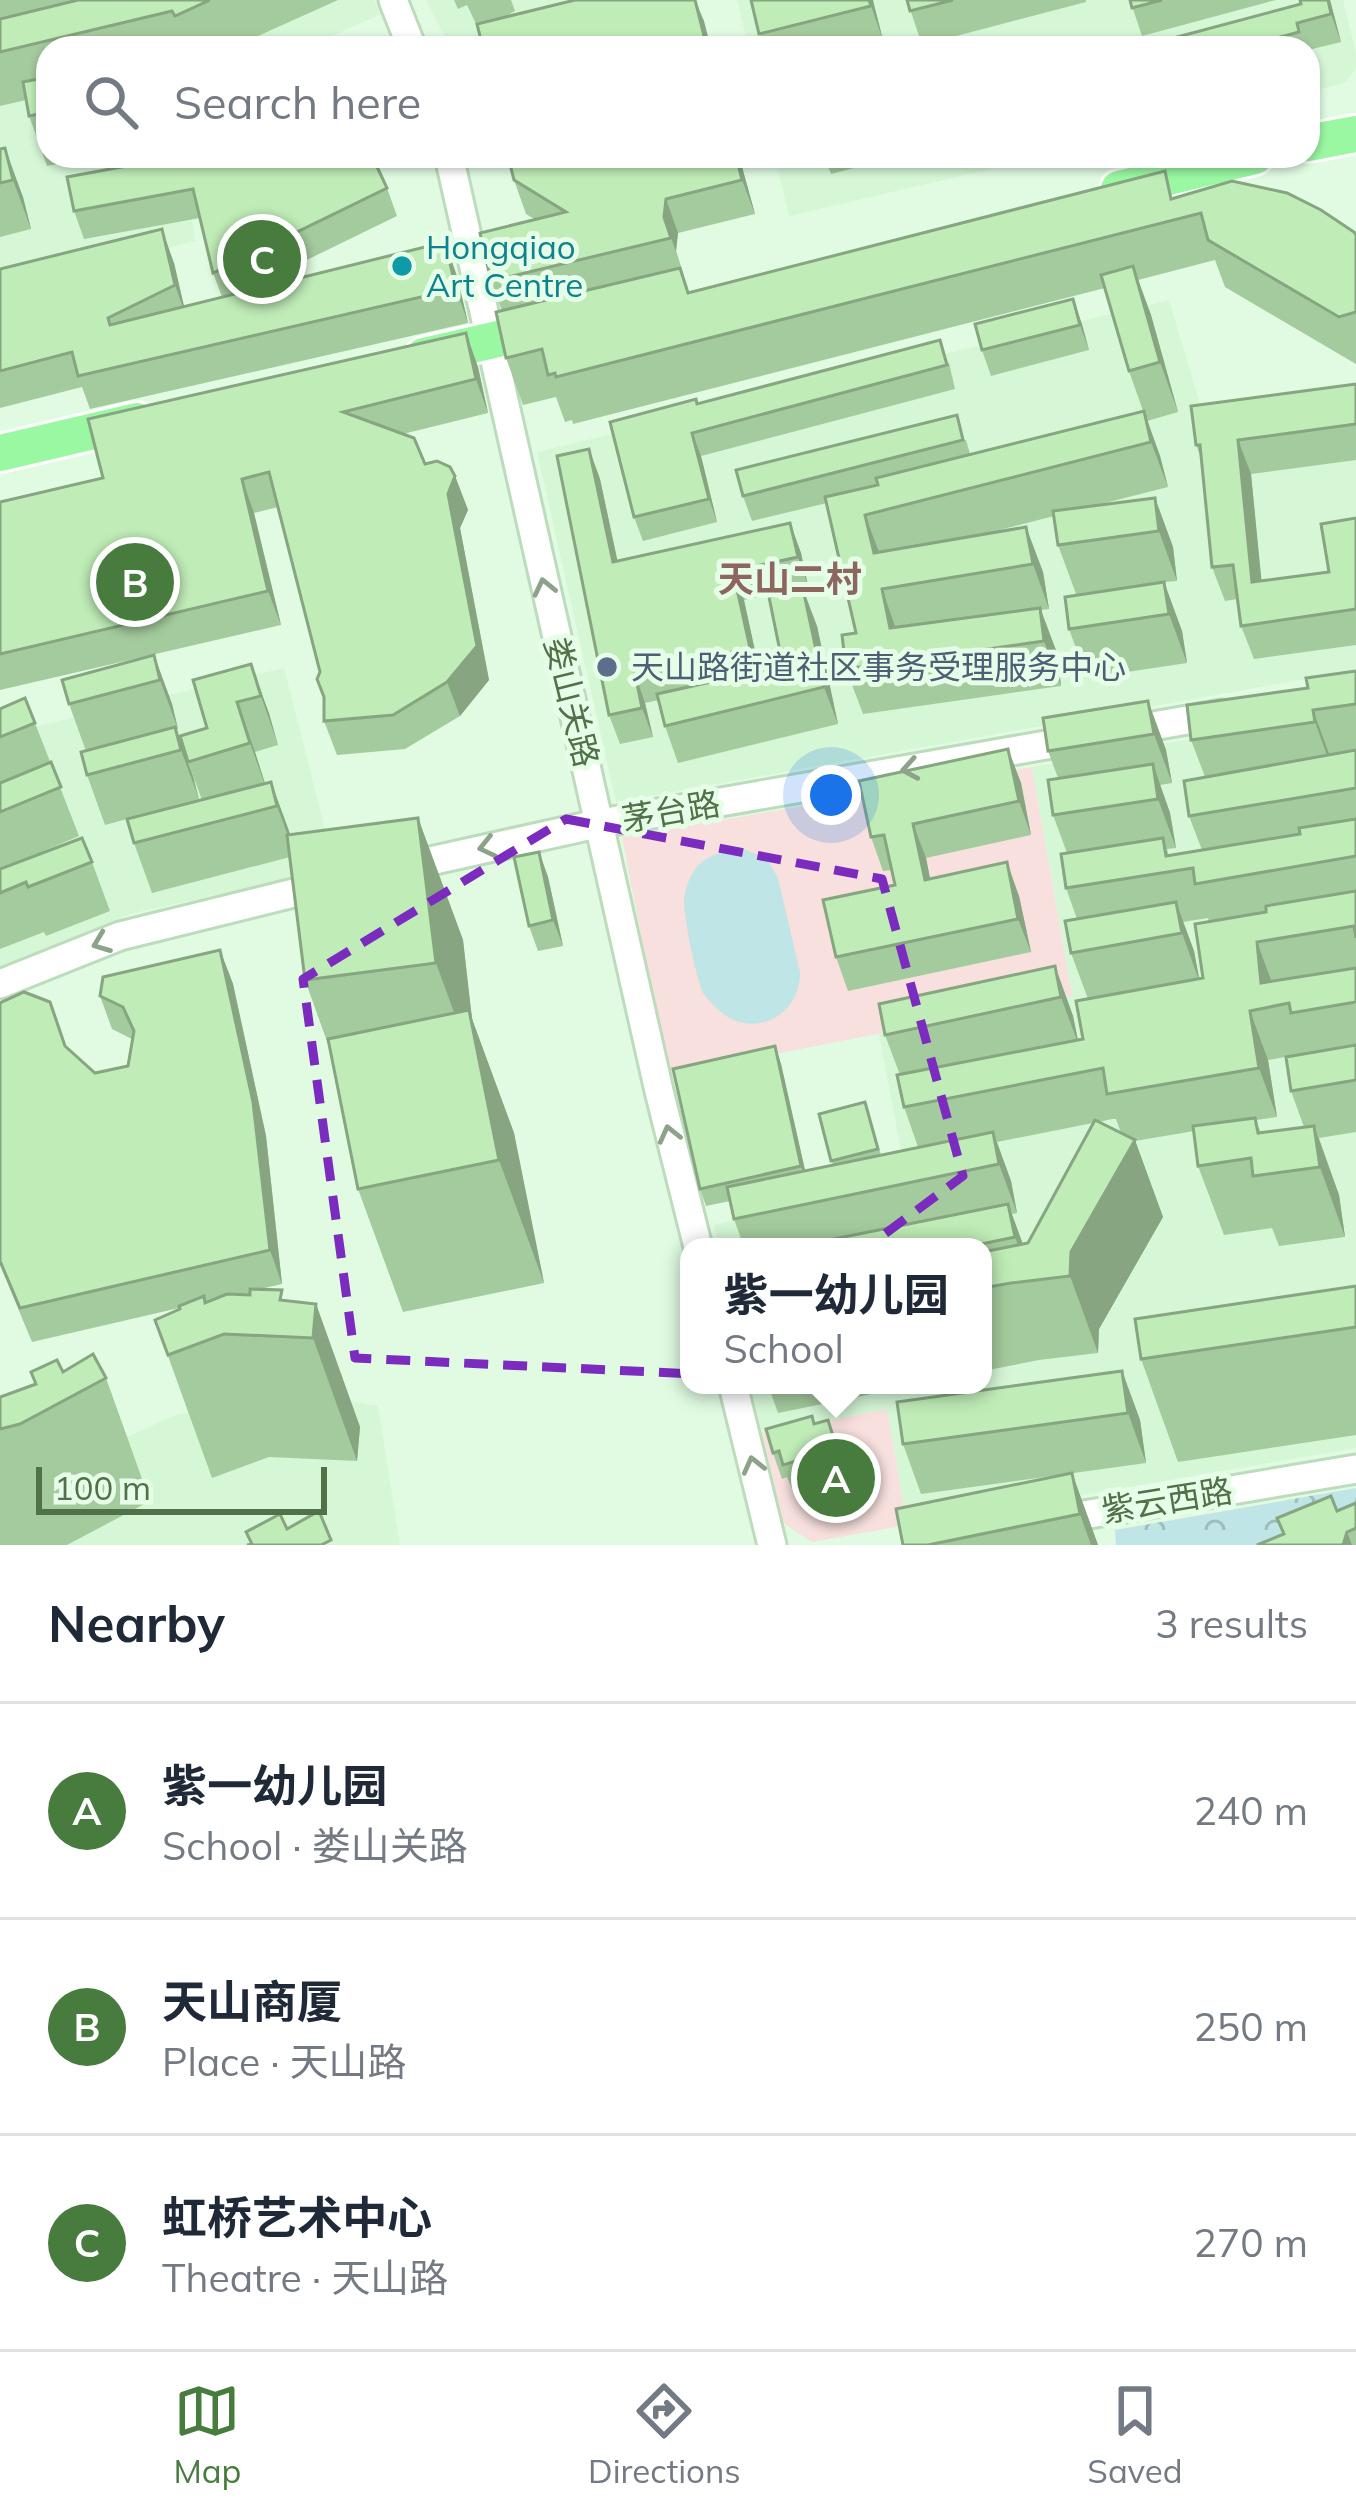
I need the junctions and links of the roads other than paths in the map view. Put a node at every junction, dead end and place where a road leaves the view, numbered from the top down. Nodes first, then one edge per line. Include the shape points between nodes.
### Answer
1 (393, 0) edge
2 (407, 36) edge
3 (1356, 134) edge
4 (1320, 141) edge
5 (451, 168) edge
6 (1206, 168) edge
7 (1075, 200) edge
8 (584, 319) edge
9 (487, 342) junction
10 (400, 361) edge
11 (170, 414) edge
12 (0, 452) edge
13 (1238, 711) edge
14 (601, 823) junction
15 (0, 984) edge
16 (696, 1238) edge
17 (735, 1394) edge
18 (1356, 1469) edge
19 (1022, 1525) edge
20 (772, 1545) edge

1 - 2 street
3 - 4 main road
5 - 9 street, 娄山关路
6 - 7 main road
8 - 9 main road
9 - 10 main road
14 -> 9 street, 娄山关路
11 - 12 main road
13 -> 14 street, 茅台路
14 -> 15 street, 茅台路 via 120,936
16 -> 14 street, 娄山关路
20 -> 17 street
18 - 19 street, 紫云西路

